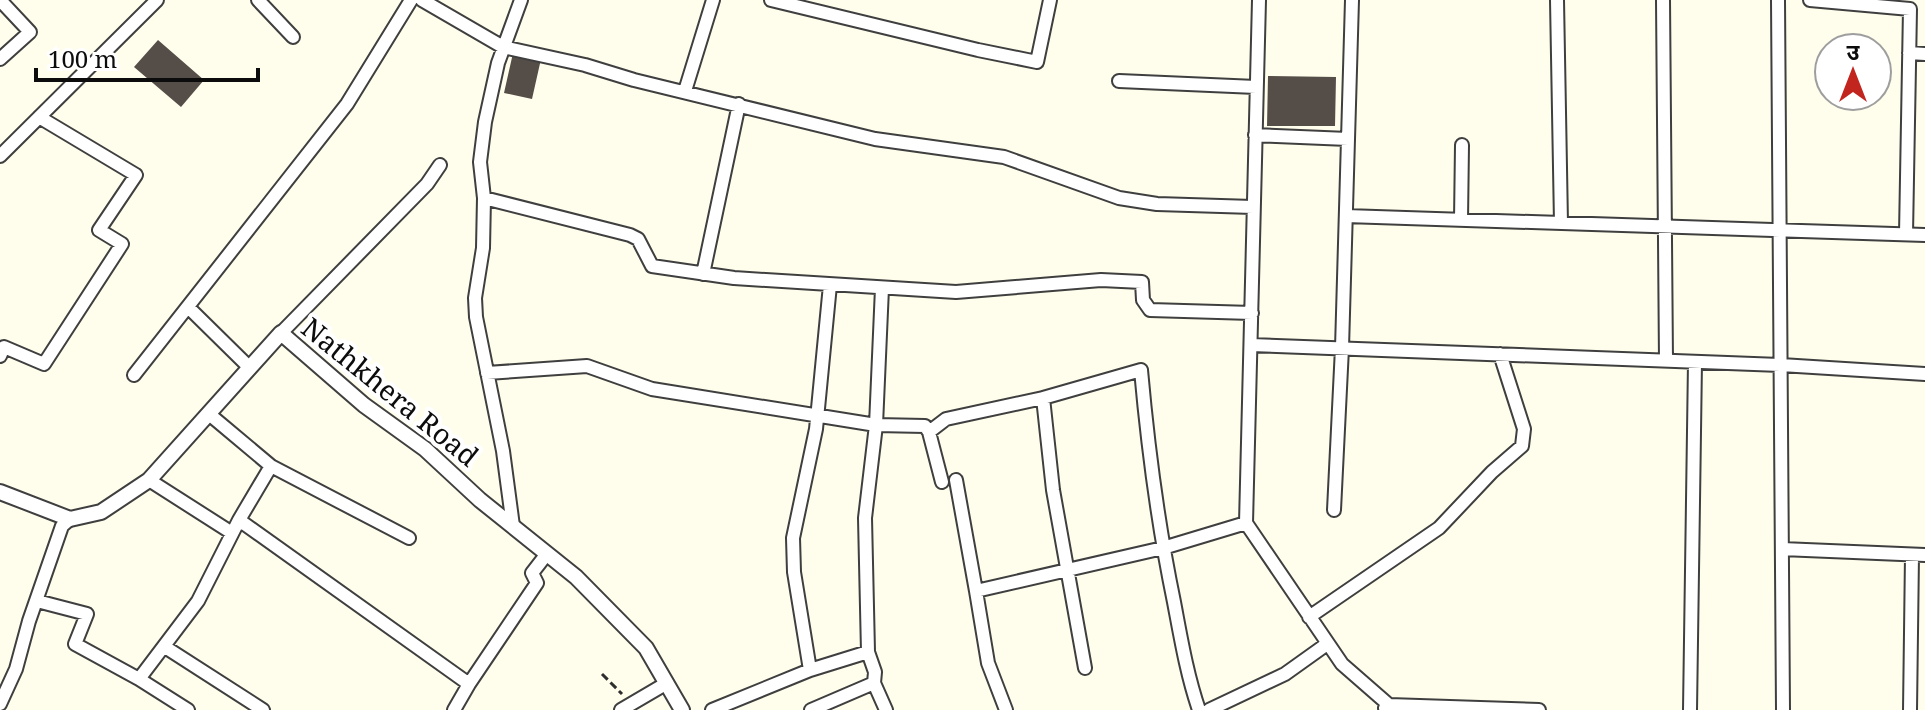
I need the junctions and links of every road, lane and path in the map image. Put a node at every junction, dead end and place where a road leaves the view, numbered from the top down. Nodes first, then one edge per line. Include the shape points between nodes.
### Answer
1 (0, 0) edge
2 (157, 0) edge
3 (258, 0) edge
4 (411, 0) edge
5 (422, 0) edge
6 (521, 0) edge
7 (713, 0) edge
8 (771, 0) edge
9 (1050, 0) edge
10 (1259, 0) edge
11 (1352, 0) edge
12 (1557, 0) edge
13 (1663, 0) edge
14 (1778, 0) edge
15 (1810, 0) edge
16 (293, 37) dead end
17 (503, 47) junction
18 (1909, 53) junction
19 (1925, 54) edge
20 (0, 59) edge
21 (1119, 81) dead end
22 (1256, 87) junction
23 (685, 91) junction
24 (739, 104) junction
25 (39, 117) junction
26 (1255, 135) junction
27 (1348, 139) junction
28 (1462, 145) dead end
29 (0, 156) edge
30 (440, 165) dead end
31 (484, 198) junction
32 (1253, 207) junction
33 (1346, 216) junction
34 (1461, 220) junction
35 (1561, 223) junction
36 (1665, 226) junction
37 (1780, 230) junction
38 (1906, 234) junction
39 (1925, 235) edge
40 (703, 274) junction
41 (830, 285) junction
42 (882, 288) junction
43 (188, 307) junction
44 (1252, 313) junction
45 (281, 333) junction
46 (1251, 345) junction
47 (1342, 348) junction
48 (1500, 354) junction
49 (0, 356) edge
50 (1666, 360) junction
51 (1695, 362) junction
52 (1781, 365) junction
53 (250, 368) junction
54 (487, 373) junction
55 (1925, 374) edge
56 (134, 375) dead end
57 (1043, 398) junction
58 (209, 414) junction
59 (816, 414) junction
60 (876, 425) junction
61 (929, 432) junction
62 (271, 466) junction
63 (149, 480) junction
64 (956, 480) dead end
65 (942, 482) dead end
66 (0, 492) edge
67 (1334, 510) dead end
68 (70, 519) junction
69 (239, 520) junction
70 (1246, 523) junction
71 (513, 526) junction
72 (232, 533) junction
73 (409, 538) dead end
74 (1163, 548) junction
75 (1782, 549) junction
76 (546, 555) junction
77 (1918, 555) edge
78 (1069, 569) junction
79 (976, 591) junction
80 (37, 601) junction
81 (1309, 617) junction
82 (1327, 644) junction
83 (165, 647) junction
84 (868, 652) junction
85 (1085, 668) dead end
86 (810, 670) junction
87 (602, 674) dead end
88 (139, 679) junction
89 (667, 683) junction
90 (874, 683) junction
91 (469, 684) junction
92 (0, 704) edge
93 (626, 706) edge
94 (1386, 708) edge
95 (1482, 708) edge
96 (188, 710) edge
97 (263, 710) edge
98 (454, 710) edge
99 (682, 710) edge
100 (712, 710) edge
101 (811, 710) edge
102 (886, 710) edge
103 (1006, 710) edge
104 (1199, 710) edge
105 (1209, 710) edge
106 (1539, 710) edge
107 (1690, 710) edge
108 (1783, 710) edge
109 (1910, 710) edge

1 - 20 street via 30,32
2 - 25 street
3 - 16 street
4 - 43 street via 347,104
5 - 17 street
6 - 17 street
7 - 23 street
8 - 9 street via 1037,62
10 - 22 street
11 - 27 street
12 - 35 street
13 - 36 street
14 - 37 street
15 - 18 street via 1910,9
17 - 23 street
17 - 31 street via 483,136
18 - 19 street
18 - 38 street
21 - 22 street
22 - 26 street
23 - 24 street
24 - 32 street via 875,139 1004,157 1119,198
24 - 40 street
25 - 29 street
25 - 49 street via 136,175 99,230 122,244 44,364 4,347
26 - 27 street
26 - 32 street
27 - 33 street
28 - 34 street
30 - 45 street
31 - 40 street via 630,235 638,239 652,266
31 - 54 street via 475,298
32 - 44 street
33 - 34 street
33 - 47 street
34 - 35 street
35 - 36 street
36 - 37 street
36 - 50 street
37 - 38 street
37 - 52 street
38 - 39 street
40 - 41 street
41 - 42 street
41 - 59 street
42 - 44 street via 956,292 1101,280 1142,282 1150,310
42 - 60 street
43 - 53 street
43 - 56 street
44 - 46 street
45 - 53 street, Nathkhera Road
45 - 71 street, Nathkhera Road
46 - 47 street
46 - 70 street
47 - 48 street
47 - 67 street
48 - 50 street
48 - 81 street via 1524,429 1522,446 1439,528
50 - 51 street
51 - 52 street
51 - 107 street
52 - 55 street
52 - 75 street
53 - 58 street, Nathkhera Road
54 - 59 street via 587,366 652,389
54 - 71 street
57 - 61 street via 946,419
57 - 74 street via 1141,370
57 - 78 street
58 - 62 street
58 - 63 street, Nathkhera Road
59 - 60 street
59 - 86 street via 793,538
60 - 61 street via 914,424
60 - 84 street via 865,518
61 - 65 street
62 - 69 street
62 - 73 street
63 - 68 street, Nathkhera Road via 101,512
63 - 72 street
64 - 79 street
66 - 68 street
68 - 80 street via 62,526
69 - 72 street
69 - 91 street
70 - 74 street
70 - 81 street
71 - 76 street, Nathkhera Road
72 - 83 street via 198,601
74 - 78 street
74 - 104 street
75 - 77 street
75 - 108 street
76 - 89 street, Nathkhera Road via 576,577 646,648
76 - 91 street via 532,573 537,583
77 - 109 street
78 - 79 street
78 - 85 street
79 - 103 street via 988,663
80 - 88 street via 87,614 75,644
80 - 92 street
81 - 82 street
82 - 94 street
82 - 105 street via 1285,674
83 - 88 street
83 - 97 street
84 - 86 street
84 - 90 street
86 - 100 street
87 - 93 path
88 - 96 street
89 - 93 street
89 - 99 street, Nathkhera Road
90 - 101 street
90 - 102 street
91 - 98 street
94 - 95 street
95 - 106 street

